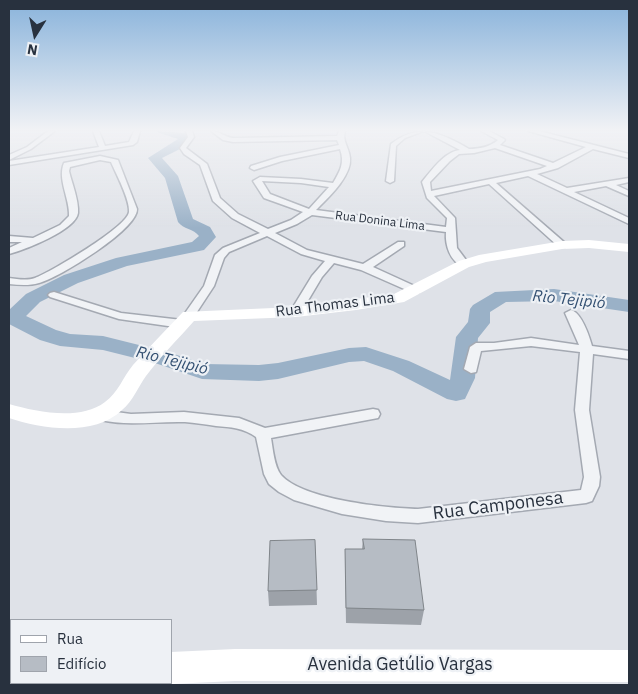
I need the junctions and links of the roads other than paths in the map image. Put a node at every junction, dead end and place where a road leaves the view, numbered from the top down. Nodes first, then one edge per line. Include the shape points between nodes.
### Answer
1 (75, 163) edge
2 (115, 163) edge
3 (199, 163) edge
4 (267, 163) edge
5 (346, 163) edge
6 (391, 163) edge
7 (445, 163) edge
8 (547, 163) edge
9 (560, 163) edge
10 (555, 166) junction
11 (254, 168) dead end
12 (530, 174) junction
13 (629, 180) edge
14 (390, 181) dead end
15 (491, 182) junction
16 (608, 184) junction
17 (335, 186) junction
18 (565, 191) junction
19 (429, 194) junction
20 (629, 194) edge
21 (310, 212) junction
22 (627, 218) edge
23 (450, 230) junction
24 (267, 234) junction
25 (9, 239) edge
26 (34, 241) junction
27 (401, 244) dead end
28 (562, 245) junction
29 (629, 248) edge
30 (9, 251) edge
31 (331, 260) junction
32 (464, 264) junction
33 (365, 268) junction
34 (9, 282) edge
35 (416, 290) junction
36 (54, 296) dead end
37 (296, 312) junction
38 (571, 313) dead end
39 (186, 320) junction
40 (587, 351) junction
41 (629, 355) edge
42 (471, 369) dead end
43 (10, 412) edge
44 (373, 414) dead end
45 (101, 415) junction
46 (263, 434) junction
47 (629, 666) edge
48 (172, 668) edge

1 - 26 street via 67,165 65,171 72,218 61,228
2 - 34 street via 133,215 124,227 41,279
3 - 24 street via 205,168 216,199 228,211
4 - 11 street
5 - 17 street
6 - 14 street
7 - 19 street via 425,184
8 - 10 street
9 - 10 street
10 - 12 street
12 - 15 street
12 - 18 street
13 - 16 street
15 - 19 street
15 - 28 street
16 - 18 street
16 - 20 street
17 - 21 street
17 - 21 street via 272,179 257,181 267,196
18 - 22 street
19 - 23 street via 434,204 450,216
21 - 23 street, Rua Donina Lima
21 - 24 street
23 - 32 street via 453,252
24 - 31 street via 304,252
24 - 39 street via 223,253 214,277
25 - 26 street
26 - 30 street
27 - 33 street
28 - 29 street
28 - 32 street, Rua Thomas Lima
31 - 33 street
31 - 37 street
32 - 35 street, Rua Thomas Lima
33 - 35 street
35 - 37 street, Rua Thomas Lima via 398,298
36 - 39 street, Rua Thomas Lima via 120,316
37 - 39 street, Rua Thomas Lima
38 - 40 street, Rua Camponesa
39 - 45 street via 139,371 112,409
40 - 41 street
40 - 42 street via 531,342 476,347
40 - 46 street, Rua Camponesa via 582,410 592,477 586,496 418,516 366,512 325,503 279,484 271,469
43 - 45 street via 57,419
44 - 46 street
45 - 46 street via 221,421 248,426
47 - 48 street, Avenida Getúlio Vargas via 252,665

